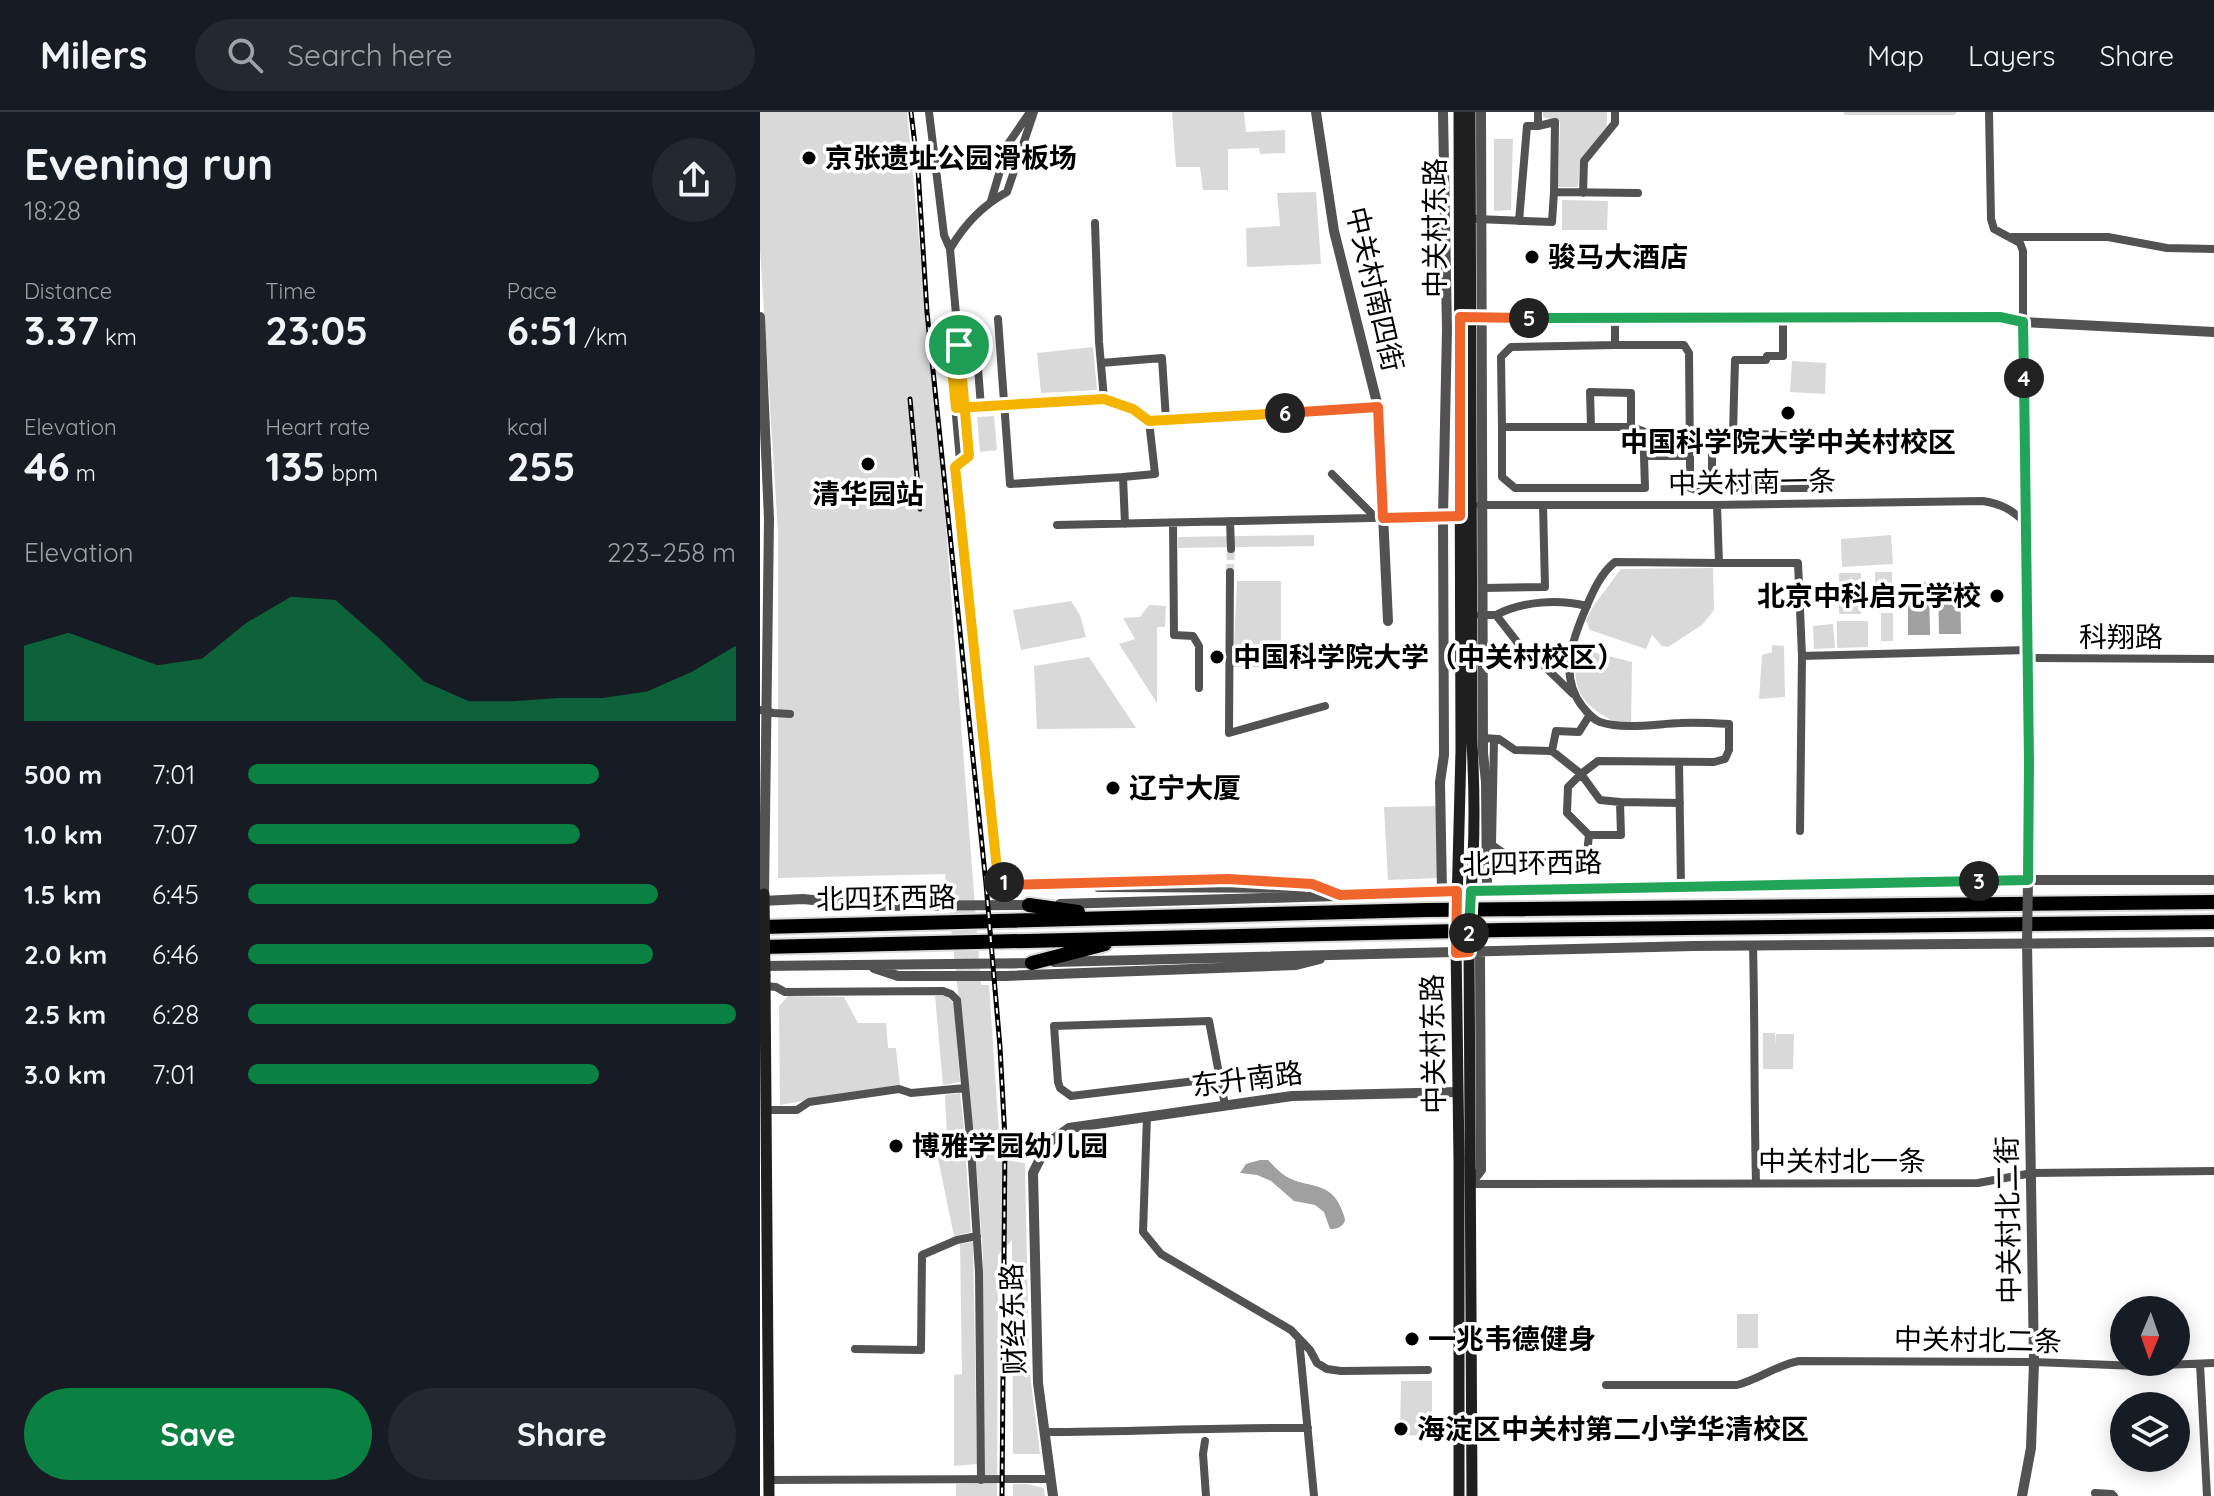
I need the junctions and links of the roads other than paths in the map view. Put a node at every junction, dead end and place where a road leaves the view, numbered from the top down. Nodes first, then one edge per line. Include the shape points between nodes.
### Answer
1 (929, 112) edge
2 (1032, 112) edge
3 (1316, 112) edge
4 (1443, 112) edge
5 (1459, 112) edge
6 (1470, 112) edge
7 (1481, 112) edge
8 (1538, 112) edge
9 (1615, 112) edge
10 (1989, 112) edge
11 (1538, 126) junction
12 (1554, 192) junction
13 (1583, 193) junction
14 (1638, 193) dead end
15 (991, 201) junction
16 (1476, 219) junction
17 (1519, 221) junction
18 (1095, 223) dead end
19 (2011, 237) junction
20 (950, 249) junction
21 (2214, 249) edge
22 (760, 317) edge
23 (1471, 317) junction
24 (1615, 317) junction
25 (1783, 317) junction
26 (998, 319) dead end
27 (2023, 322) junction
28 (975, 329) dead end
29 (2214, 332) edge
30 (1615, 345) junction
31 (1101, 363) junction
32 (1104, 399) junction
33 (1483, 404) junction
34 (1004, 406) junction
35 (981, 407) junction
36 (1378, 407) junction
37 (961, 408) junction
38 (1166, 420) junction
39 (1471, 420) junction
40 (1149, 421) junction
41 (1502, 427) junction
42 (1591, 427) junction
43 (1631, 427) junction
44 (1733, 433) junction
45 (1831, 437) dead end
46 (1644, 456) junction
47 (1690, 456) junction
48 (1332, 474) dead end
49 (1123, 477) junction
50 (1831, 488) dead end
51 (1709, 489) junction
52 (1477, 505) junction
53 (1543, 505) junction
54 (1714, 505) junction
55 (1460, 516) junction
56 (1443, 517) junction
57 (1379, 518) junction
58 (1230, 521) junction
59 (1173, 523) junction
60 (2026, 523) junction
61 (1125, 524) junction
62 (1057, 525) dead end
63 (1231, 549) tunnel mouth
64 (1719, 563) junction
65 (1230, 572) tunnel mouth
66 (1483, 588) junction
67 (1587, 606) junction
68 (1477, 615) junction
69 (1496, 615) junction
70 (1388, 621) dead end
71 (2028, 654) junction
72 (1802, 656) junction
73 (2214, 659) edge
74 (1199, 688) dead end
75 (1573, 695) junction
76 (1325, 706) dead end
77 (763, 710) edge
78 (790, 714) dead end
79 (1589, 716) junction
80 (1488, 739) junction
81 (1552, 751) junction
82 (1679, 762) junction
83 (1581, 774) junction
84 (763, 786) edge
85 (1620, 802) junction
86 (1680, 803) junction
87 (1800, 831) dead end
88 (1589, 835) junction
89 (2028, 880) junction
90 (2214, 880) edge
91 (1065, 885) junction
92 (1681, 886) junction
93 (1457, 891) junction
94 (1471, 891) junction
95 (1487, 891) junction
96 (762, 892) edge
97 (1442, 892) junction
98 (1340, 895) junction
99 (1304, 897) junction
100 (2214, 902) edge
101 (1463, 904) junction
102 (1029, 905) junction
103 (1118, 918) junction
104 (2214, 922) edge
105 (760, 927) edge
106 (1130, 938) junction
107 (2214, 942) edge
108 (2027, 943) junction
109 (1753, 946) junction
110 (760, 947) edge
111 (1456, 949) junction
112 (1473, 949) junction
113 (1335, 955) junction
114 (1032, 963) junction
115 (865, 965) junction
116 (763, 979) edge
117 (1220, 1078) junction
118 (965, 1088) junction
119 (1458, 1092) junction
120 (1225, 1105) junction
121 (766, 1110) junction
122 (1147, 1116) junction
123 (1048, 1143) joint
124 (2214, 1171) edge
125 (2032, 1173) junction
126 (1756, 1183) junction
127 (1470, 1184) junction
128 (977, 1236) junction
129 (1299, 1338) junction
130 (855, 1349) dead end
131 (2034, 1362) junction
132 (2214, 1363) edge
133 (2200, 1364) junction
134 (1428, 1370) dead end
135 (1606, 1385) dead end
136 (1308, 1428) junction
137 (1044, 1432) junction
138 (1205, 1441) dead end
139 (1051, 1479) junction
140 (769, 1480) junction
141 (981, 1480) junction
142 (2095, 1493) dead end
143 (769, 1496) edge
144 (1053, 1496) edge
145 (1206, 1496) edge
146 (1314, 1496) edge
147 (1459, 1496) edge
148 (1472, 1496) edge
149 (2022, 1496) edge
150 (2114, 1496) edge
151 (2207, 1496) edge

1 - 20 street
2 - 15 street via 1008,144
2 - 15 street via 1007,192
3 - 36 street, 中关村南四街 via 1334,231
4 - 56 street, 中关村东路
5 - 23 main road, 中关村东路
6 - 16 main road, 中关村东路
7 - 16 street, 中关村东路
8 - 11 street
9 - 13 street via 1615,123 1584,161
10 - 19 street via 1991,219 1994,229
11 - 12 street via 1555,122
11 - 17 street via 1527,126
12 - 13 street
12 - 17 street via 1552,222
13 - 14 street
15 - 20 street
16 - 17 street
16 - 23 main road, 中关村东路
18 - 31 street
19 - 21 street via 2108,237 2150,246
19 - 27 street via 2023,251
20 - 37 street
22 - 77 street via 769,518
23 - 24 street
23 - 33 street, 中关村东路
23 - 39 main road, 中关村东路
23 - 55 main road, 中关村东路
24 - 25 street
24 - 30 street
25 - 27 street via 2000,317
25 - 44 street via 1783,356 1735,360
26 - 34 street
27 - 29 street
27 - 60 street, 中关村北二街
28 - 35 street
30 - 41 street via 1511,347 1501,357
30 - 47 street via 1684,345 1689,353
31 - 32 street
31 - 38 street via 1162,358
32 - 34 street
32 - 40 street
33 - 39 main road
33 - 52 street, 中关村东路
34 - 35 street
34 - 49 street via 1010,484
35 - 37 street
36 - 38 street
36 - 57 street, 中关村南四街
37 - 91 street via 969,456 955,467 998,879 1009,885
38 - 40 street
39 - 52 main road, 中关村东路
40 - 49 street via 1155,474
41 - 42 street
41 - 46 street via 1502,477 1515,488 1645,488
42 - 43 street
42 - 43 street via 1590,392 1631,393
43 - 46 street via 1643,431
44 - 45 street
44 - 51 street via 1712,440
46 - 47 street
47 - 51 street via 1690,488
48 - 57 street
49 - 61 street
50 - 51 street
51 - 54 street
52 - 53 street, 中关村南一条
52 - 66 street, 中关村东路
52 - 68 main road, 中关村东路
53 - 54 street, 中关村南一条
53 - 66 street via 1545,587
54 - 60 street, 中关村南一条 via 1983,501 2002,504
54 - 64 street
55 - 56 street
55 - 93 main road, 中关村东路
56 - 57 street
56 - 97 street, 中关村东路
57 - 58 street
57 - 70 street, 中关村南四街
58 - 59 street
58 - 63 street
59 - 61 street
59 - 74 street via 1174,635 1197,641
60 - 71 street, 中关村北二街
61 - 62 street
64 - 67 street via 1615,562
64 - 72 street via 1798,563
65 - 76 street via 1229,733
66 - 68 street, 中关村东路
67 - 69 street via 1568,601 1534,604
67 - 75 street via 1573,638
68 - 69 street
68 - 80 street, 中关村东路
68 - 94 main road, 中关村东路
69 - 75 street via 1521,647
71 - 72 street, 科翔路
71 - 73 street, 科翔路
71 - 89 street, 中关村北二街
72 - 87 street
75 - 79 street
77 - 78 street
77 - 84 street
79 - 81 street via 1579,732 1556,731
79 - 82 street via 1620,727 1729,724 1725,759
80 - 81 street via 1499,739 1515,750
80 - 88 street via 1492,845 1517,862 1586,863
80 - 95 street, 中关村东路
81 - 83 street
82 - 83 street via 1598,761
82 - 86 street
83 - 85 street via 1600,800
83 - 88 street via 1568,787 1567,813
84 - 96 street
85 - 86 street
85 - 88 street via 1621,835
86 - 92 street
89 - 90 street, 北四环西路
89 - 92 street, 北四环西路
89 - 108 street, 中关村北二街, bridge
91 - 98 street via 1228,879 1312,884
91 - 99 street via 1299,889
92 - 95 street, 北四环西路
93 - 94 street, 北四环西路
93 - 97 street, 北四环西路
93 - 101 main road, 中关村东路
94 - 95 street, 北四环西路
94 - 101 main road, 中关村东路
96 - 102 street, 北四环西路 via 873,906
96 - 116 main road, bridge
97 - 98 street, 北四环西路
98 - 99 street, 北四环西路
99 - 102 street, 北四环西路
100 - 103 highway, 北四环西路
101 - 111 main road, 中关村东路, bridge
101 - 112 main road, 中关村东路, bridge
102 - 103 highway
103 - 105 highway, 北四环西路
104 - 106 highway, 北四环西路
106 - 110 highway, 北四环西路
106 - 114 highway
107 - 108 street
108 - 109 street
108 - 125 street, 中关村北二街
109 - 112 street
109 - 126 street
111 - 112 street
111 - 113 street
111 - 119 main road, 中关村东路
112 - 127 main road, 中关村东路
113 - 114 street
113 - 115 street via 1296,965 1006,976 898,976
114 - 115 street
115 - 116 street
116 - 118 street via 785,992 951,994 957,1000
116 - 121 main road
117 - 117 street via 1209,1021 1054,1026 1058,1082 1071,1096
117 - 120 street
118 - 121 street via 911,1093 899,1089 809,1102 797,1110
118 - 128 street
119 - 120 street, 东升南路 via 1292,1096
119 - 147 main road, 中关村东路
120 - 122 street, 东升南路
121 - 140 main road
122 - 123 street, 东升南路 via 1069,1128
122 - 129 street via 1143,1232 1149,1241 1161,1254
123 - 137 street, 财经东路 via 1033,1173
124 - 125 street, 中关村北一条
125 - 126 street, 中关村北一条 via 1978,1183
125 - 131 street, 中关村北二街
126 - 127 street, 中关村北一条
127 - 148 main road, 中关村东路
128 - 130 street via 922,1255 921,1350
128 - 141 street
129 - 134 street via 1327,1369
129 - 136 street
131 - 133 street, 中关村北二条
131 - 135 street, 中关村北二条 via 1799,1361 1728,1386
131 - 149 street, 中关村北二街 via 2031,1448
132 - 133 street, 中关村北二条
133 - 151 street
136 - 137 street
136 - 146 street
137 - 139 street, 财经东路
138 - 145 street
139 - 141 street
139 - 144 street, 财经东路
140 - 141 street
140 - 143 main road
142 - 150 street

